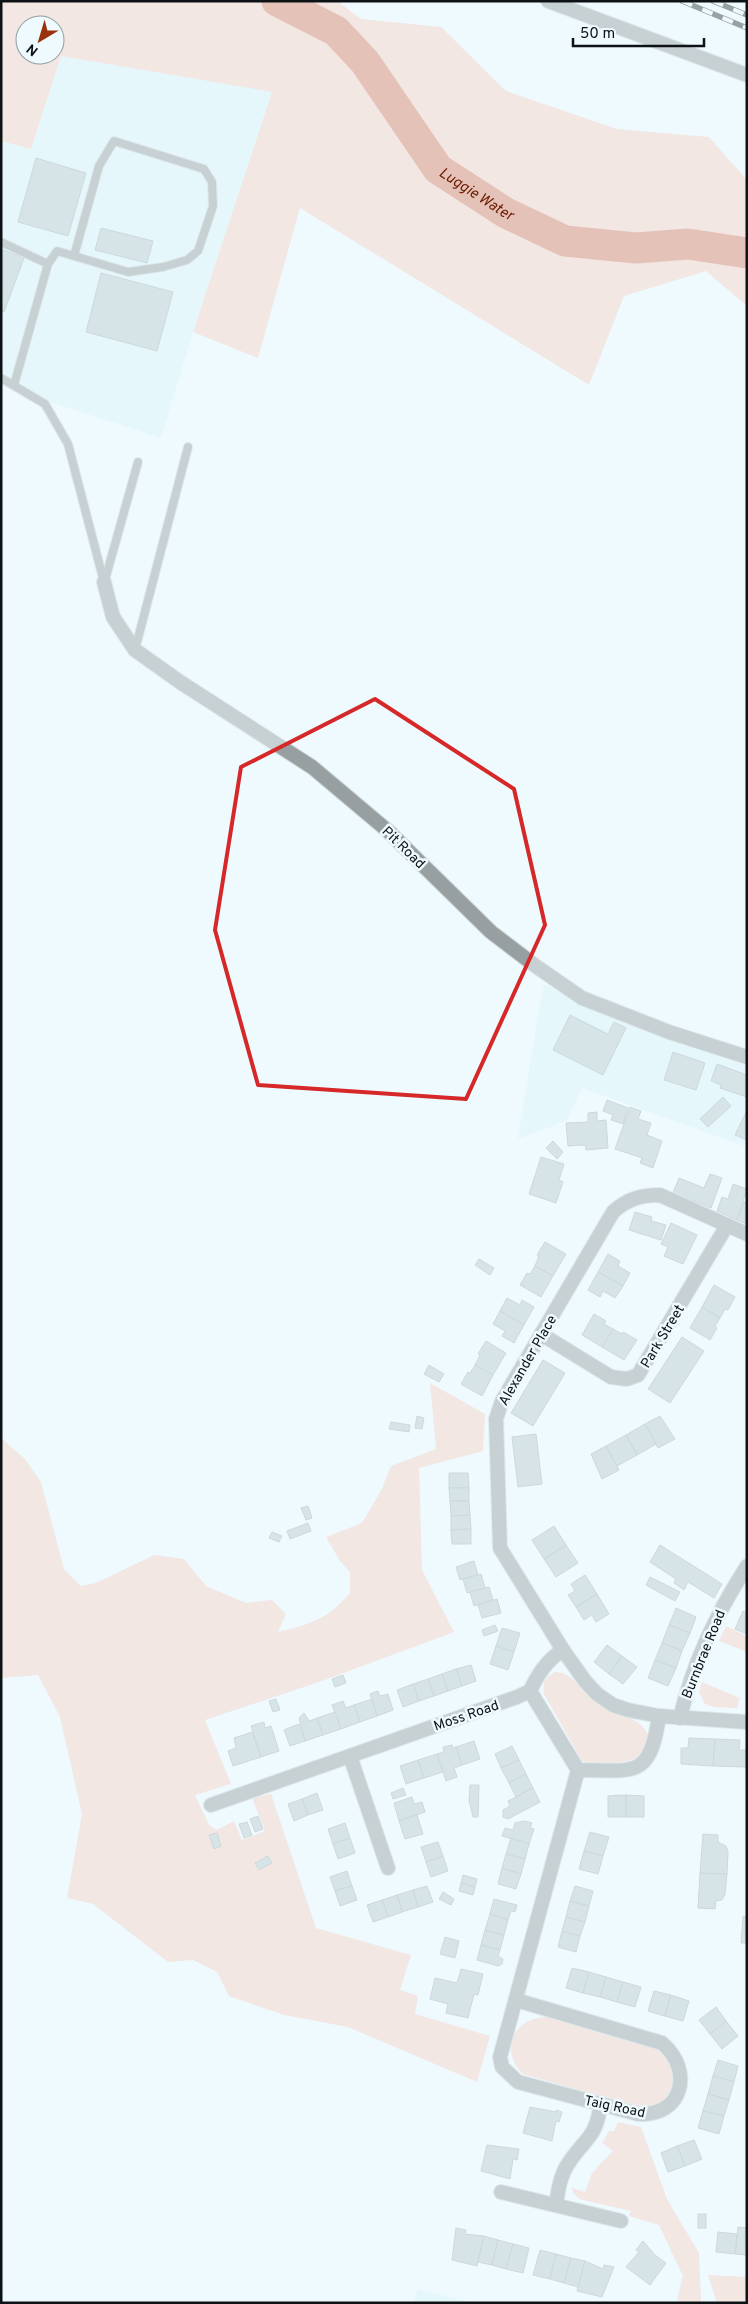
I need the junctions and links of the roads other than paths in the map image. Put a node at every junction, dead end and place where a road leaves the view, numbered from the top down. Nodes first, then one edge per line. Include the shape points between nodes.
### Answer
1 (548, 1) edge
2 (747, 75) edge
3 (1, 242) edge
4 (74, 256) junction
5 (48, 264) junction
6 (1, 378) edge
7 (14, 385) junction
8 (188, 447) dead end
9 (138, 462) dead end
10 (104, 582) junction
11 (135, 650) junction
12 (747, 1057) edge
13 (726, 1227) junction
14 (747, 1234) edge
15 (541, 1334) junction
16 (747, 1566) edge
17 (563, 1650) junction
18 (530, 1690) junction
19 (659, 1716) junction
20 (680, 1718) junction
21 (747, 1722) edge
22 (350, 1756) junction
23 (578, 1770) junction
24 (211, 1805) dead end
25 (388, 1868) dead end
26 (516, 2000) junction
27 (601, 2104) junction
28 (501, 2192) dead end
29 (556, 2205) junction
30 (621, 2221) dead end

1 - 2 street
3 - 5 lane
4 - 4 lane via 98,166 114,141 204,169 212,182 213,206 198,251 187,260 128,272
4 - 5 lane via 56,251
5 - 7 lane
6 - 7 lane
7 - 10 lane via 45,404 68,444
8 - 11 lane
9 - 10 lane
10 - 11 street, Pit Road via 113,617
11 - 12 street, Pit Road via 312,767 388,831 491,932 582,998 669,1032
13 - 14 street, Alexander Place
13 - 15 street, Alexander Place via 660,1195 624,1202 613,1212
13 - 15 street, Park Street via 638,1375 627,1379 611,1377
15 - 17 street, Alexander Place via 502,1401 496,1419 498,1540 503,1556
16 - 20 street, Burnbrae Road via 712,1625 687,1686
17 - 18 street via 541,1671
17 - 19 street, Alexander Place via 585,1681 613,1705
18 - 22 street, Moss Road
18 - 23 street
19 - 20 street, Alexander Place
19 - 23 street via 653,1751 640,1766 629,1770
20 - 21 street, Alexander Place
22 - 24 street, Moss Road
22 - 25 street
23 - 26 street, Taig Road
26 - 27 street, Taig Road via 500,2057 502,2067 518,2082
26 - 27 street, Taig Road via 652,2039 671,2050 678,2061 681,2076 680,2088 668,2106 651,2115
27 - 29 street via 595,2129 567,2164
28 - 29 street
29 - 30 street

